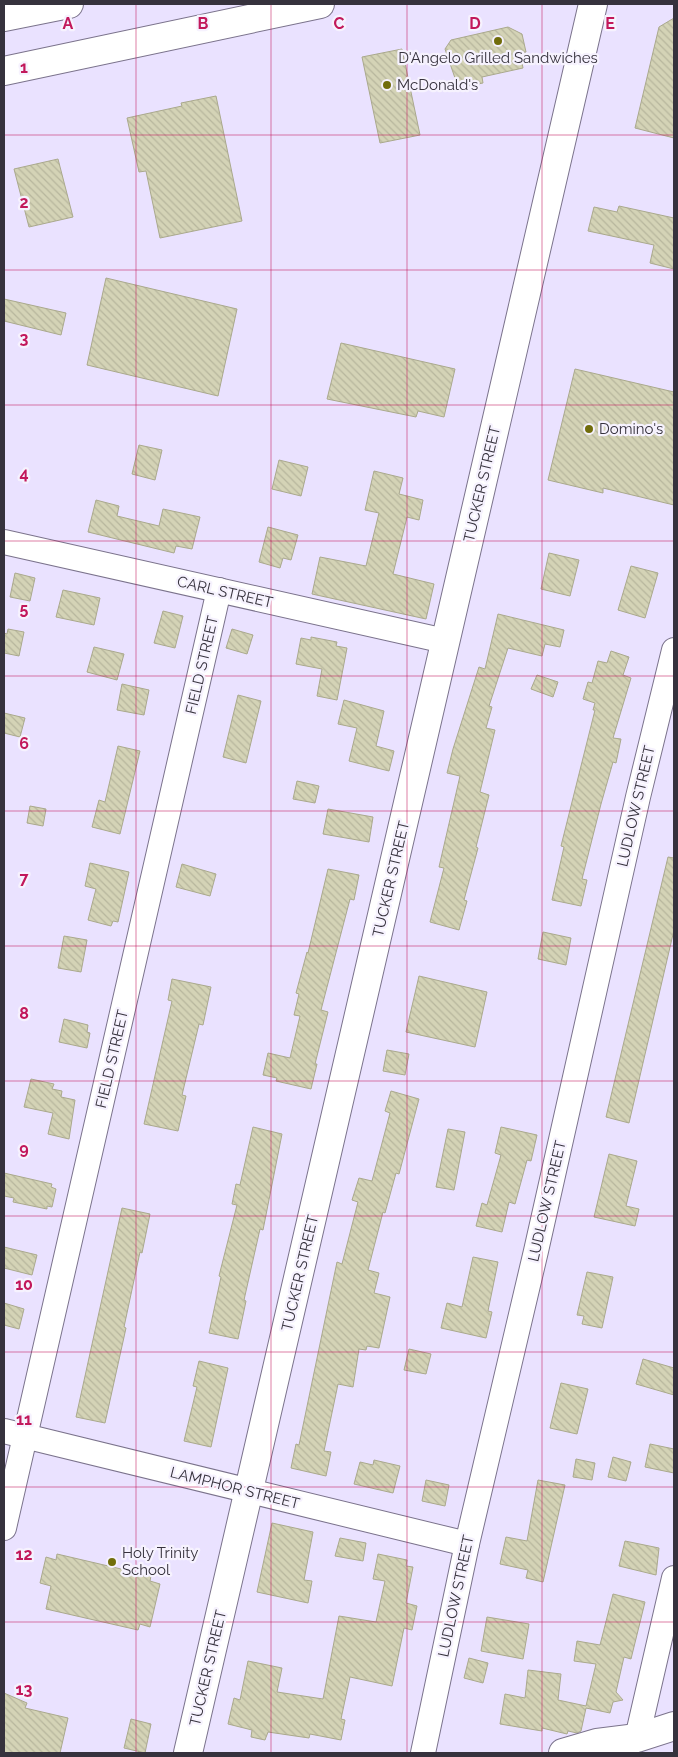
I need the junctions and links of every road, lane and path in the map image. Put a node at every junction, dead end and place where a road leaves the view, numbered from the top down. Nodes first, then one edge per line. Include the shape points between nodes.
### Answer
1 (69, 4) edge
2 (320, 4) edge
3 (593, 4) edge
4 (4, 17) edge
5 (4, 71) edge
6 (4, 542) edge
7 (219, 590) junction
8 (445, 642) junction
9 (674, 650) edge
10 (14, 1434) edge
11 (249, 1492) junction
12 (4, 1528) edge
13 (467, 1544) junction
14 (674, 1578) edge
15 (674, 1726) edge
16 (636, 1738) junction
17 (596, 1748) edge
18 (188, 1753) edge
19 (423, 1753) edge
20 (563, 1753) edge

1 - 4 street
2 - 5 street
3 - 8 street, TUCKER STREET
6 - 7 street, CARL STREET
7 - 8 street, CARL STREET
7 - 10 street, FIELD STREET
8 - 11 street, TUCKER STREET
9 - 13 street, LUDLOW STREET
10 - 11 street, LAMPHOR STREET
10 - 12 street, FIELD STREET
11 - 13 street, LAMPHOR STREET
11 - 18 street, TUCKER STREET
13 - 19 street, LUDLOW STREET
14 - 16 street
15 - 16 street
16 - 17 street
17 - 20 street

